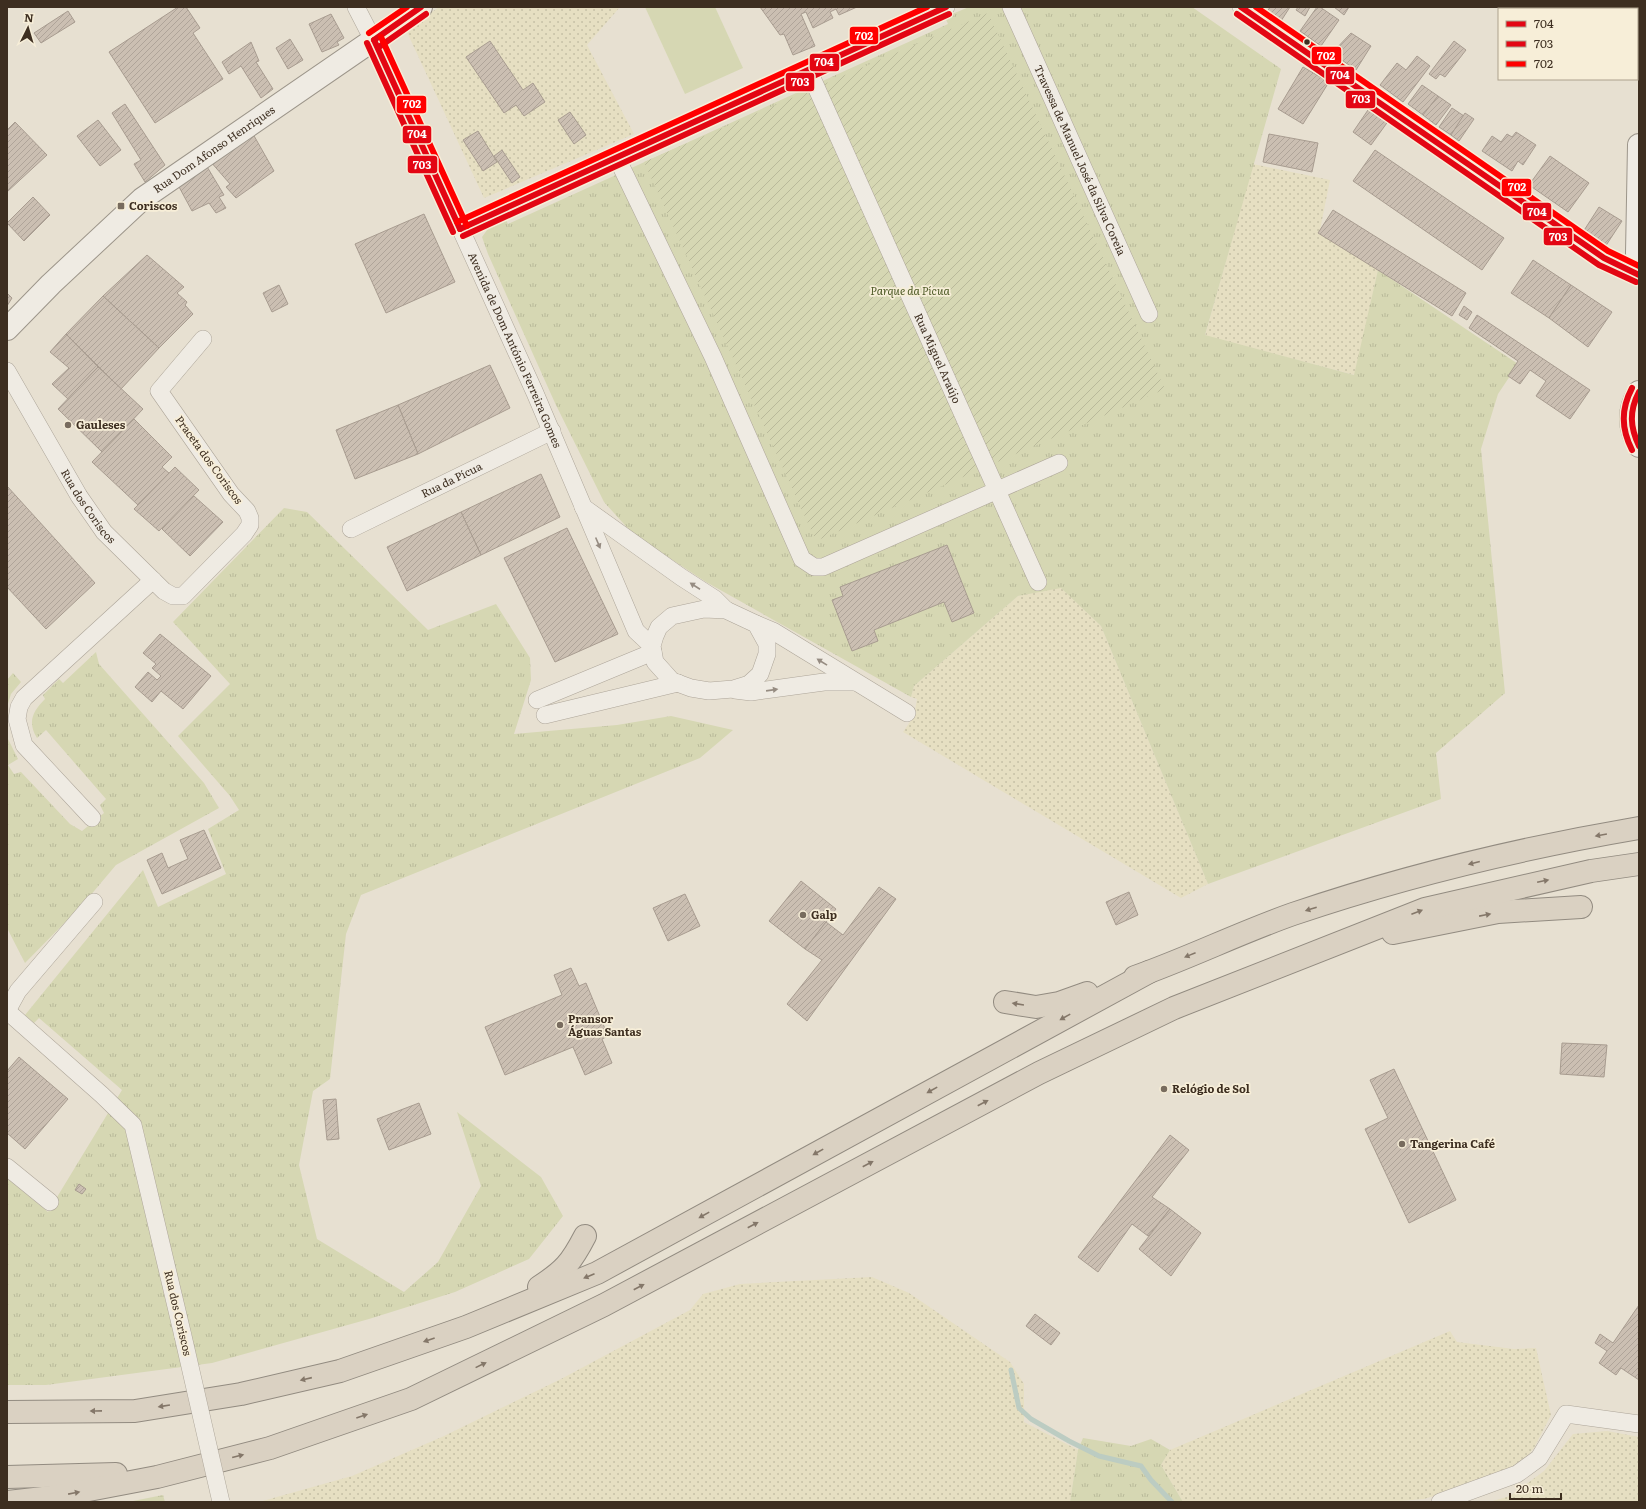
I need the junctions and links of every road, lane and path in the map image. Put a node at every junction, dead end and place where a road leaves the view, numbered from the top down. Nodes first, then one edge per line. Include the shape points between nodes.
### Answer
1 (356, 7) edge
2 (421, 7) edge
3 (946, 7) edge
4 (1011, 7) edge
5 (1241, 7) edge
6 (374, 40) junction
7 (808, 69) junction
8 (1639, 145) edge
9 (617, 158) junction
10 (460, 229) junction
11 (1639, 266) edge
12 (1639, 275) edge
13 (1148, 314) dead end
14 (7, 329) edge
15 (203, 339) dead end
16 (7, 371) edge
17 (1639, 392) edge
18 (552, 431) junction
19 (1639, 446) edge
20 (1059, 463) dead end
21 (998, 490) junction
22 (583, 507) junction
23 (351, 529) dead end
24 (200, 579) joint
25 (153, 580) junction
26 (1038, 582) dead end
27 (726, 610) junction
28 (756, 624) junction
29 (652, 649) junction
30 (855, 682) junction
31 (678, 683) junction
32 (733, 690) junction
33 (906, 713) dead end
34 (92, 818) dead end
35 (1639, 828) edge
36 (1639, 864) edge
37 (94, 902) dead end
38 (1582, 907) dead end
39 (1328, 946) junction
40 (1149, 972) junction
41 (1005, 1002) dead end
42 (7, 1011) edge
43 (7, 1167) edge
44 (50, 1202) dead end
45 (585, 1236) dead end
46 (466, 1327) junction
47 (7, 1412) edge
48 (1639, 1424) edge
49 (173, 1473) junction
50 (7, 1477) edge
51 (8, 1502) edge
52 (221, 1502) edge
53 (1440, 1502) edge

1 - 6 street, Avenida de Dom António Ferreira Gomes
2 - 6 main road, Rua Dom Afonso Henriques
3 - 7 street
4 - 13 street, Travessa de Manuel José da Silva Coreia
5 - 12 street via 1609,261
6 - 10 street, Avenida de Dom António Ferreira Gomes
6 - 14 main road, Rua Dom Afonso Henriques via 142,199
7 - 9 street
7 - 21 street, Rua Miguel Araújo
8 - 11 main road
9 - 10 street
9 - 21 street via 713,357 802,558 814,567 822,567
10 - 18 street, Avenida de Dom António Ferreira Gomes
15 - 24 street, Praceta dos Coriscos via 159,391 231,494 247,511 250,525
16 - 25 street, Rua dos Coriscos via 79,496 104,532
17 - 19 main road via 1633,401 1630,418 1633,435
18 - 22 street, Avenida de Dom António Ferreira Gomes
18 - 23 street, Rua da Pícua
20 - 21 street
21 - 26 street, Rua Miguel Araújo
27 -> 22 street via 715,599
22 -> 29 street, Avenida de Dom António Ferreira Gomes via 636,631
24 - 25 street, Rua dos Coriscos via 183,596 178,597 164,592
25 - 34 street via 24,698 19,708 18,719 24,745
27 - 28 street
27 - 29 street via 704,609 672,616 660,627
30 -> 28 street via 773,631
28 - 32 street, Avenida de Dom António Ferreira Gomes via 767,644 765,663 760,674 749,684
29 - 31 street, Avenida de Dom António Ferreira Gomes via 655,662 661,670 672,681
29 - 31 street via 541,707
32 -> 30 street, Avenida de Dom António Ferreira Gomes via 751,692 824,682
30 - 33 street
31 - 32 street, Avenida de Dom António Ferreira Gomes via 709,691
35 -> 40 highway via 1562,841 1348,897 1292,915
39 -> 36 highway via 1425,909 1592,871
37 - 42 street via 18,991
39 -> 38 highway via 1498,912
49 -> 39 highway via 270,1448 411,1399 604,1305 1039,1073 1174,1008
40 -> 41 highway via 1059,1003 1036,1007
40 -> 46 highway via 597,1273
42 - 52 street, Rua dos Coriscos, bridge via 133,1125
43 - 44 street
45 - 46 highway via 575,1255 560,1273 537,1289 483,1312
46 -> 47 highway via 340,1371 241,1394 135,1411
48 - 53 street via 1566,1414 1539,1458 1517,1474
49 - 50 highway
51 -> 49 highway via 52,1498

